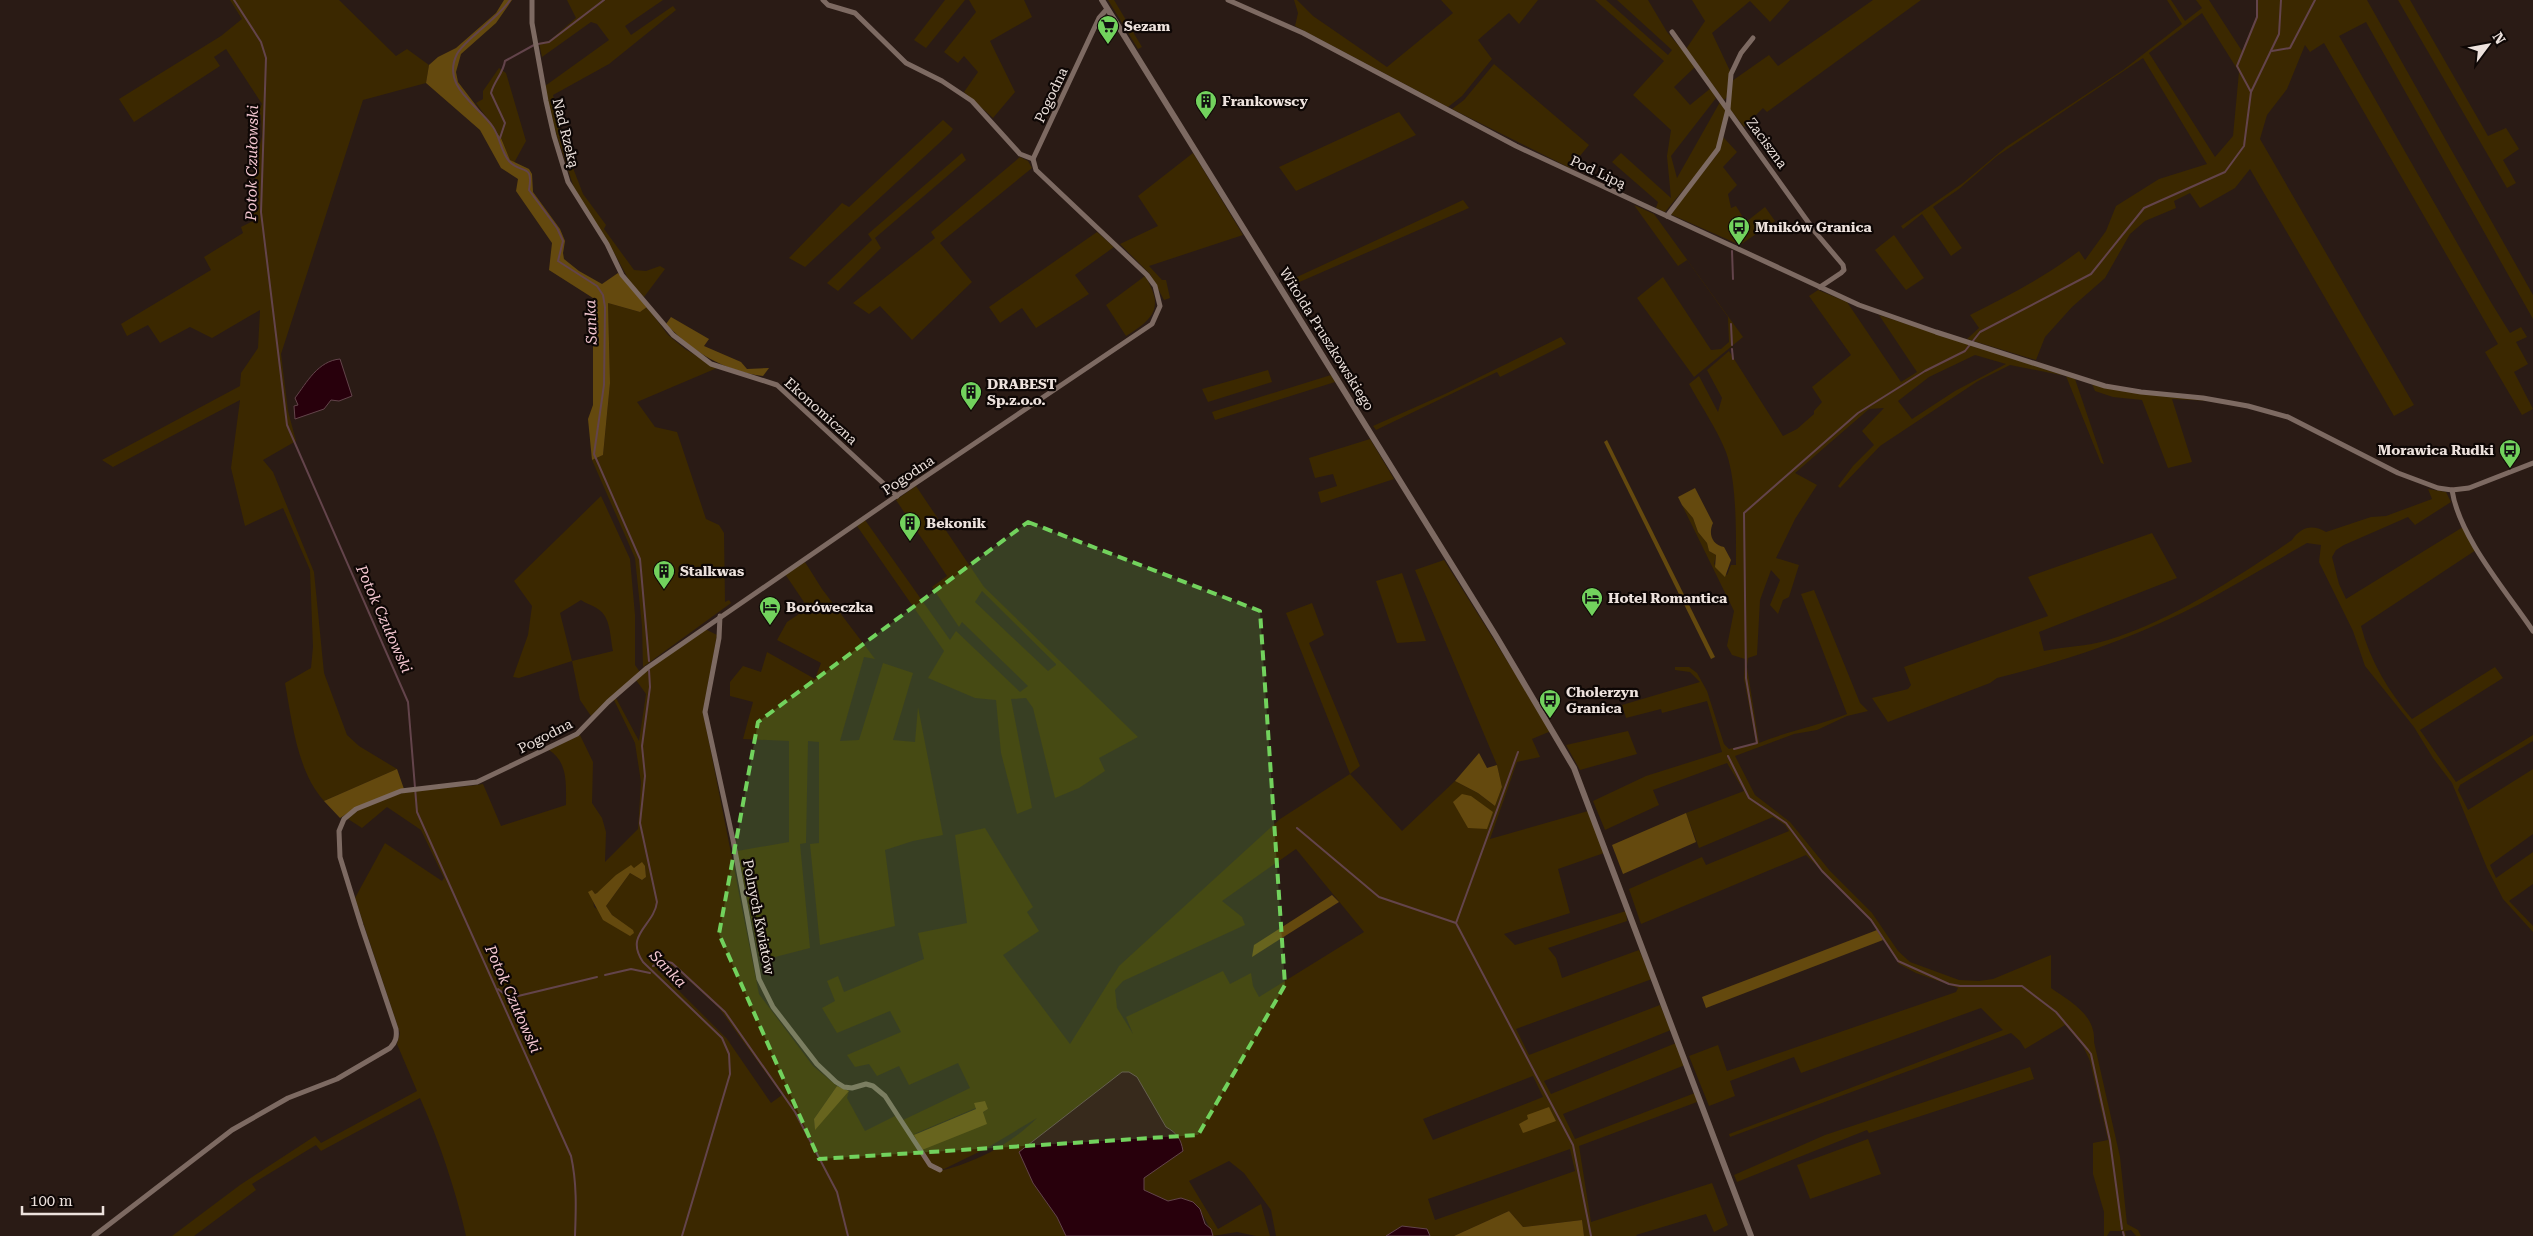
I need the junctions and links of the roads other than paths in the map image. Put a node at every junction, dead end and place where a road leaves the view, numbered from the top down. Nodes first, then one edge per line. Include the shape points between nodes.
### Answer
1 (532, 0) edge
2 (823, 0) edge
3 (1102, 0) edge
4 (1228, 0) edge
5 (1108, 9) junction
6 (1672, 32) dead end
7 (1753, 38) dead end
8 (1728, 108) junction
9 (1033, 160) junction
10 (1667, 216) junction
11 (614, 260) joint
12 (1820, 287) junction
13 (2533, 463) edge
14 (2452, 490) junction
15 (897, 496) junction
16 (720, 616) junction
17 (2533, 631) edge
18 (940, 1170) dead end
19 (94, 1236) edge
20 (1751, 1236) edge

1 - 11 street, Nad Rzeką via 532,23 544,90 563,168 570,187
2 - 9 street via 828,5 861,17 906,63 942,81 972,102 1020,154
3 - 5 street, Witolda Pruszkowskiego
4 - 10 street, Pod Lipą via 1303,33 1516,146
5 - 9 street, Pogodna via 1099,18
5 - 20 street, Witolda Pruszkowskiego via 1530,692 1580,781
6 - 8 street, Zaciszna
7 - 8 street via 1731,74
8 - 10 street via 1718,149
8 - 12 street, Zaciszna via 1816,233 1844,267
9 - 15 street, Pogodna via 1036,170 1147,275 1158,295 1160,306 1157,316 1137,336
10 - 12 street, Pod Lipą
11 - 15 street, Ekonomiczna via 622,275 662,323 688,347 711,364 777,385
12 - 14 street, Pod Lipą via 1859,305 1970,344 2105,386 2203,398 2288,417 2398,473
13 - 14 street via 2477,485
14 - 17 street via 2473,540
15 - 16 street, Pogodna
16 - 18 street, Polnych Kwiatów via 705,712 759,979 773,1007 817,1064 844,1087 866,1084 885,1096 930,1165
16 - 19 street, Pogodna via 647,668 578,734 477,782 401,791 356,809 344,819 339,831 340,857 396,1029 395,1043 337,1079 288,1098 232,1130

